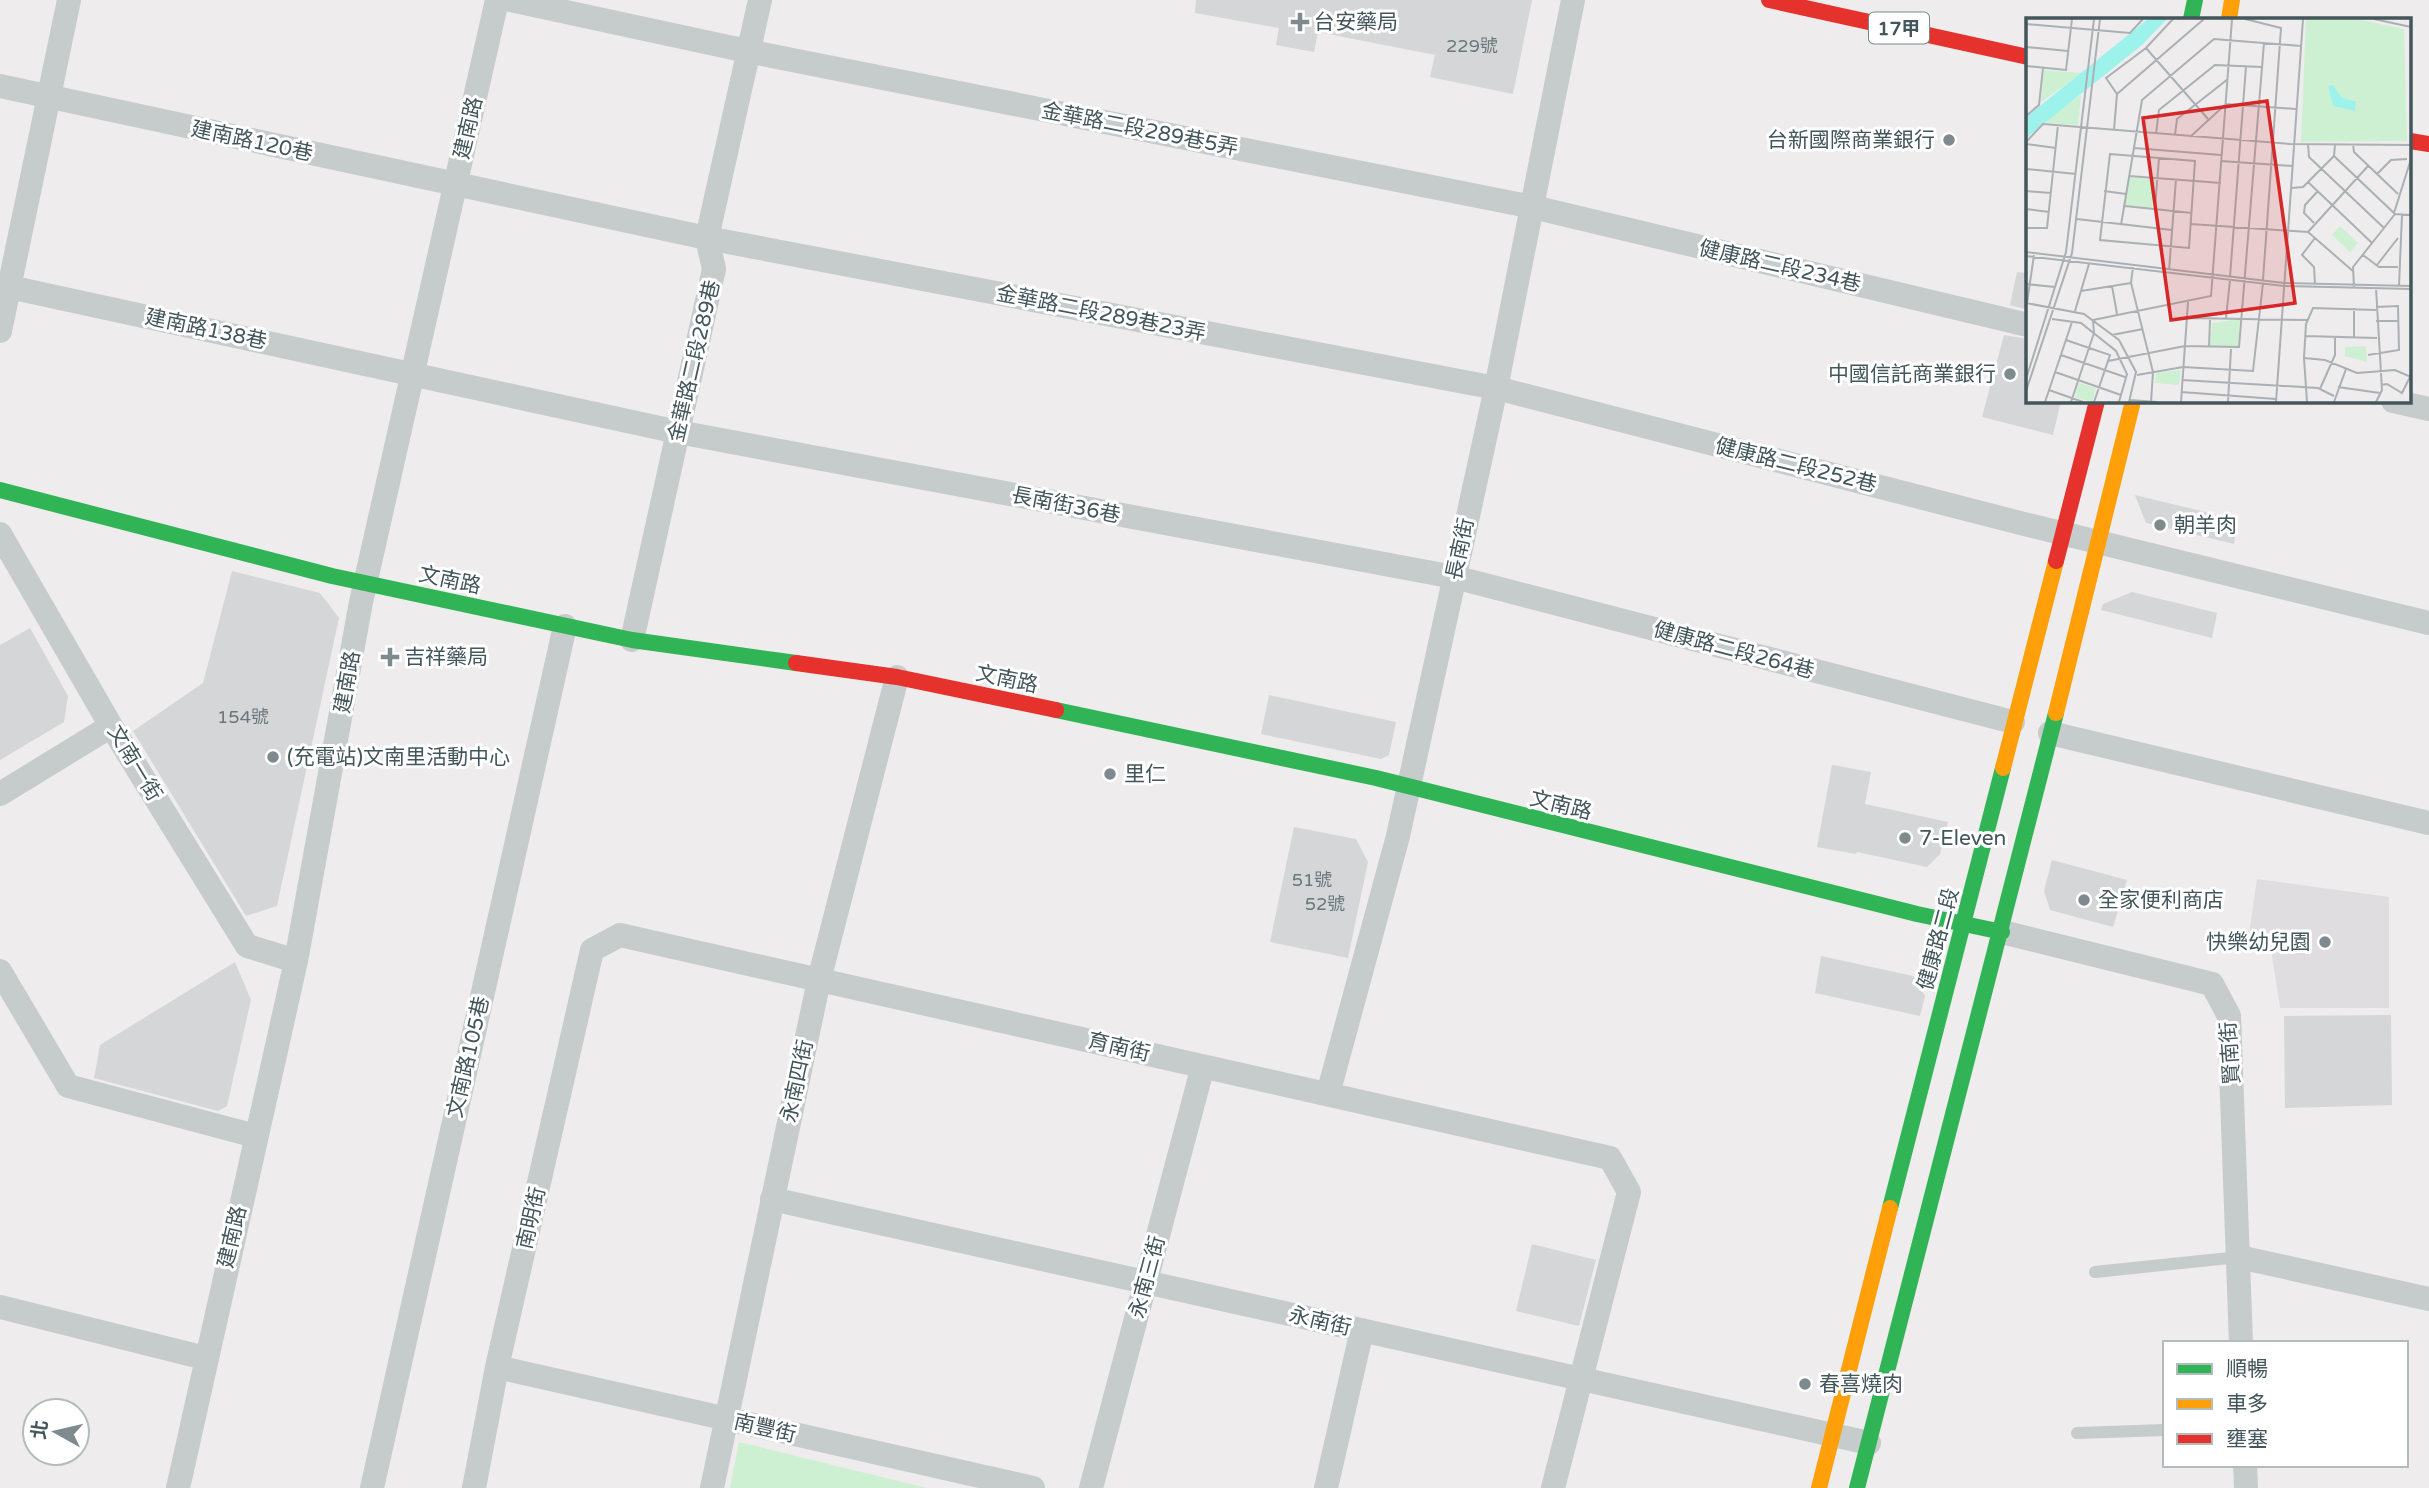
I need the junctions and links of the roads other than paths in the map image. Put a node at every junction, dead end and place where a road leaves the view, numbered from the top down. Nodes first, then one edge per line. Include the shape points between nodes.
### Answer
1 (69, 0) edge
2 (496, 0) edge
3 (510, 0) edge
4 (761, 0) edge
5 (1573, 0) edge
6 (1769, 0) edge
7 (2195, 0) edge
8 (2232, 0) edge
9 (2191, 18) edge
10 (2229, 18) edge
11 (747, 51) junction
12 (2026, 57) edge
13 (0, 86) edge
14 (48, 97) junction
15 (455, 184) junction
16 (1533, 207) junction
17 (707, 238) junction
18 (5, 286) edge
19 (2026, 325) edge
20 (0, 331) edge
21 (412, 374) junction
22 (1496, 388) junction
23 (2097, 402) edge
24 (2133, 402) edge
25 (2398, 402) edge
26 (2429, 409) edge
27 (678, 432) junction
28 (0, 490) edge
29 (2062, 532) junction
30 (0, 534) edge
31 (2097, 540) junction
32 (1454, 577) junction
33 (365, 583) junction
34 (2429, 623) edge
35 (565, 626) junction
36 (632, 640) junction
37 (897, 677) junction
38 (2013, 722) junction
39 (111, 726) junction
40 (2050, 733) junction
41 (1407, 788) junction
42 (0, 794) edge
43 (2429, 823) edge
44 (1965, 924) junction
45 (2002, 932) junction
46 (592, 950) joint
47 (296, 961) junction
48 (0, 971) edge
49 (819, 980) junction
50 (1203, 1066) junction
51 (1328, 1094) junction
52 (255, 1136) junction
53 (772, 1199) junction
54 (2239, 1257) junction
55 (2095, 1272) dead end
56 (1145, 1282) junction
57 (2429, 1299) edge
58 (0, 1307) edge
59 (1363, 1330) junction
60 (2241, 1341) edge
61 (205, 1358) junction
62 (497, 1367) junction
63 (1581, 1379) junction
64 (725, 1419) junction
65 (2163, 1430) edge
66 (2077, 1433) dead end
67 (1832, 1435) junction
68 (1869, 1443) junction
69 (2245, 1467) edge
70 (178, 1488) edge
71 (372, 1488) edge
72 (474, 1488) edge
73 (712, 1488) edge
74 (1033, 1488) edge
75 (1091, 1488) edge
76 (1326, 1488) edge
77 (1553, 1488) edge
78 (1819, 1488) edge
79 (1857, 1488) edge
80 (2246, 1488) edge

1 - 14 street
2 - 15 street, 建南路
3 - 11 street, 金華路二段289巷5弄
4 - 11 street, 金華路二段289巷
5 - 16 street, 長南街
6 - 12 street, 17甲
7 - 9 street
8 - 10 street
11 - 16 street, 金華路二段289巷5弄
11 - 17 street, 金華路二段289巷
13 - 14 street, 建南路120巷
14 - 15 street, 建南路120巷
14 - 18 street
15 - 17 street, 建南路120巷
15 - 21 street, 建南路
16 - 19 street, 健康路二段234巷
16 - 22 street, 長南街
17 - 22 street, 金華路二段289巷23弄
17 - 27 street, 金華路二段289巷 via 714,269
18 - 20 street
18 - 21 street, 建南路138巷
21 - 27 street, 建南路138巷
21 - 33 street, 建南路
22 - 29 street, 健康路二段252巷
22 - 32 street, 長南街
23 - 29 street, 健康路二段
24 - 31 street
25 - 26 street
27 - 32 street, 長南街36巷
27 - 36 street, 金華路二段289巷
28 - 33 street, 文南路
29 - 31 street, 健康路二段252巷
29 - 38 street, 健康路二段
30 - 39 street, 文南一街
31 - 34 street, 健康路二段252巷
31 - 40 street
32 - 38 street, 健康路二段264巷
32 - 41 street, 長南街
33 - 35 street, 文南路
33 - 47 street, 建南路
35 - 36 street, 文南路
35 - 71 street, 文南路105巷
36 - 37 street, 文南路
37 - 41 street, 文南路
37 - 49 street, 永南四街
38 - 44 street, 健康路二段
39 - 42 street
39 - 47 street, 文南一街 via 247,946
40 - 43 street
40 - 45 street
41 - 44 street, 文南路
41 - 51 street, 長南街
44 - 45 street, 文南路
44 - 67 street, 健康路二段
45 - 54 street, 賢南街 via 2212,984 2229,1016
45 - 68 street
46 - 49 street, 育南街 via 620,935
46 - 62 street, 南明街
47 - 52 street, 建南路
48 - 52 street via 68,1086
49 - 50 street, 育南街
49 - 53 street, 永南四街
50 - 51 street, 育南街
50 - 56 street, 永南三街
51 - 63 street, 育南街 via 1610,1158 1629,1192
52 - 61 street, 建南路
53 - 56 street, 永南街
53 - 64 street, 永南四街
54 - 55 lane
54 - 57 street
54 - 60 street, 賢南街
56 - 59 street, 永南街
56 - 75 street, 永南三街
58 - 61 street
59 - 63 street, 永南街
59 - 76 street
61 - 70 street, 建南路
62 - 64 street, 南豐街
62 - 72 street, 南明街
63 - 67 street, 永南街
63 - 77 street
64 - 73 street, 永南四街
64 - 74 street, 南豐街
65 - 66 lane
67 - 68 street, 永南街
67 - 78 street, 健康路二段
68 - 79 street
69 - 80 street

